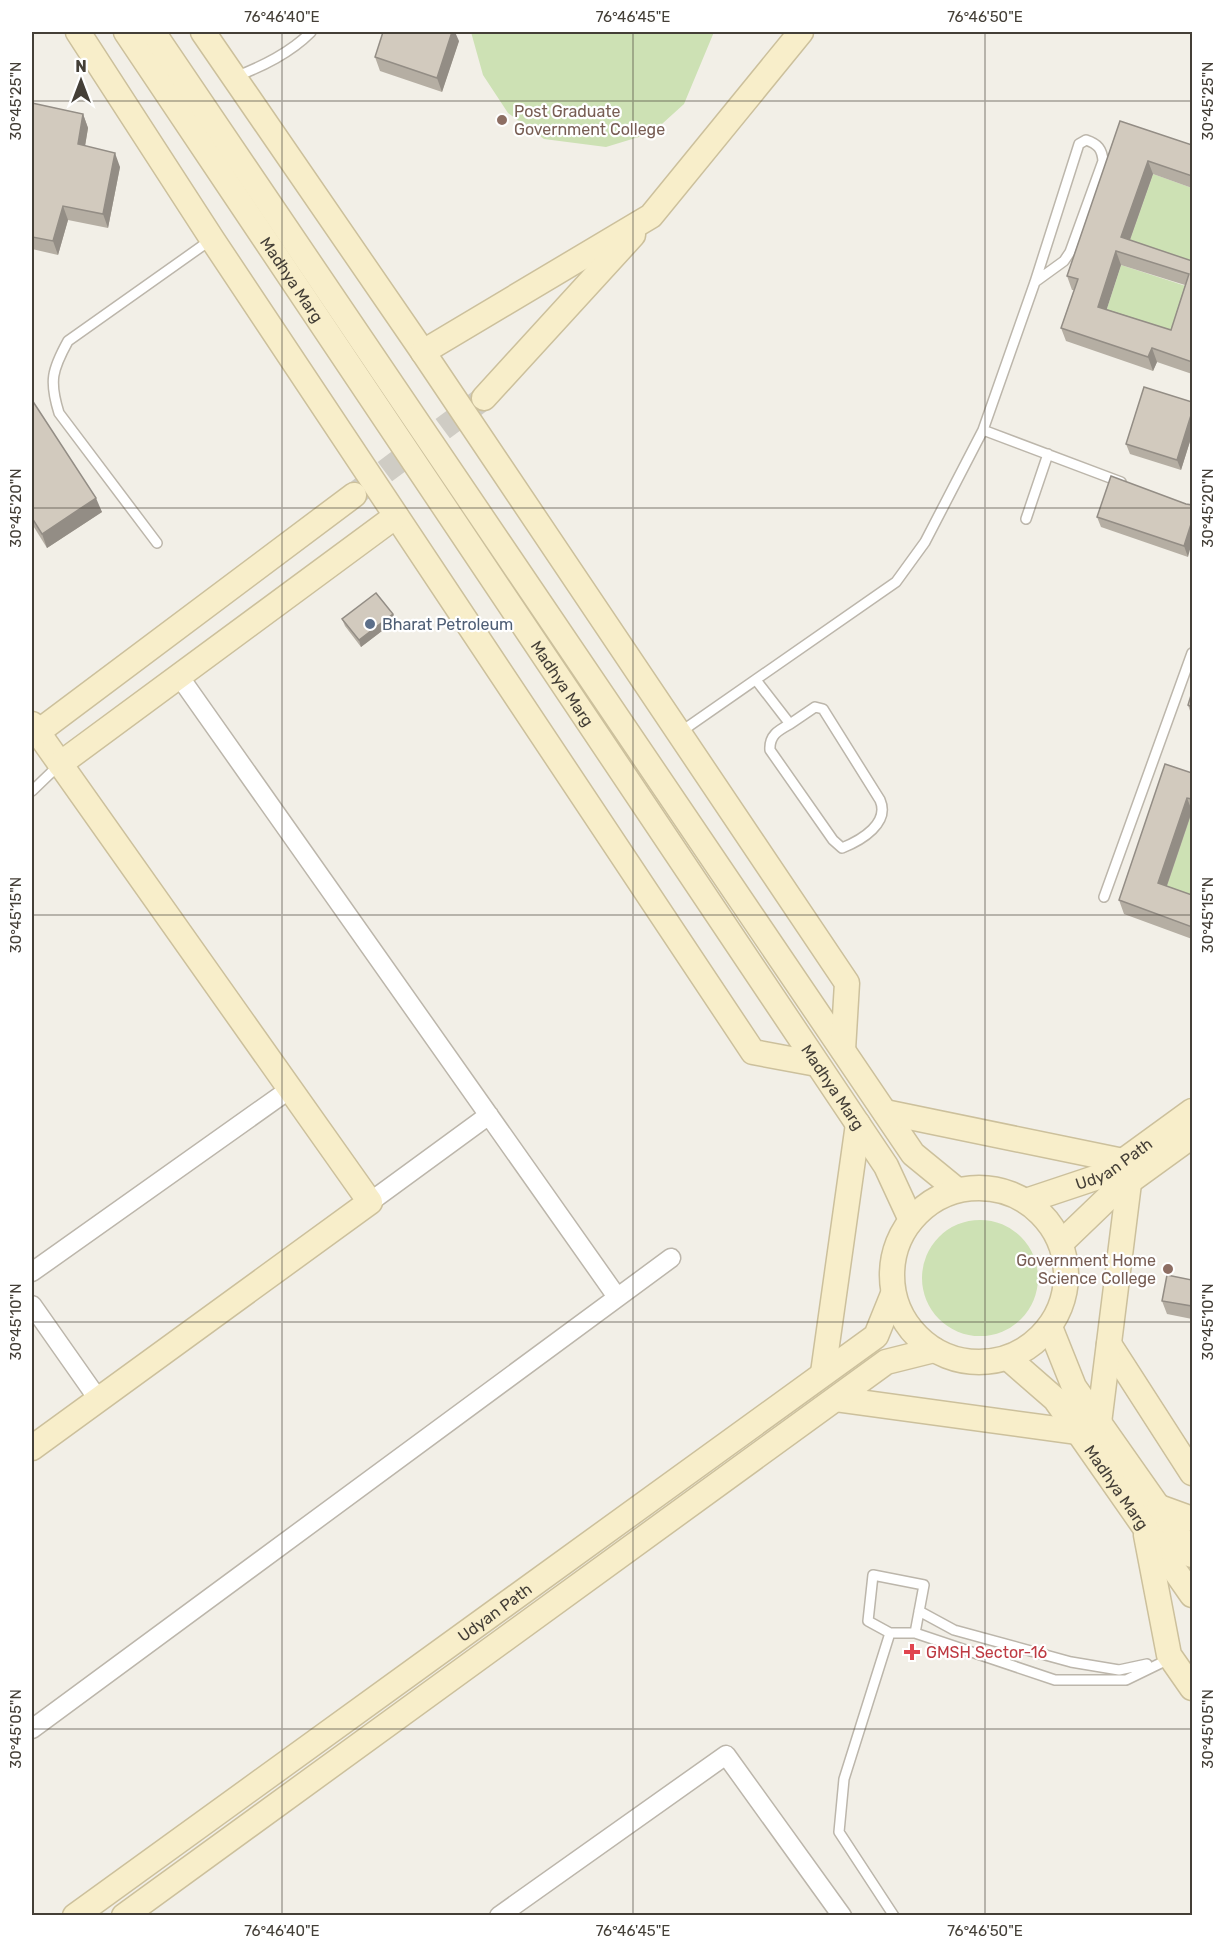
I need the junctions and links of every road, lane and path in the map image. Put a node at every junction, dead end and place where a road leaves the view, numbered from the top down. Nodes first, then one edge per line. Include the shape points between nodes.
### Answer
1 (78, 32) edge
2 (126, 32) edge
3 (153, 32) edge
4 (203, 32) edge
5 (311, 32) edge
6 (801, 32) edge
7 (235, 77) junction
8 (651, 216) junction
9 (212, 239) junction
10 (1035, 282) junction
11 (423, 352) junction
12 (484, 398) tunnel mouth
13 (983, 430) junction
14 (1048, 454) junction
15 (1132, 486) edge
16 (354, 495) tunnel mouth
17 (396, 516) junction
18 (1026, 519) dead end
19 (157, 543) dead end
20 (1192, 652) edge
21 (179, 676) junction
22 (756, 680) junction
23 (790, 724) junction
24 (35, 728) edge
25 (680, 733) junction
26 (60, 764) junction
27 (32, 790) edge
28 (1104, 897) dead end
29 (843, 1050) junction
30 (817, 1064) junction
31 (290, 1089) junction
32 (1192, 1111) edge
33 (885, 1112) junction
34 (489, 1116) junction
35 (858, 1124) junction
36 (1192, 1136) edge
37 (1126, 1172) junction
38 (957, 1191) junction
39 (1026, 1201) junction
40 (369, 1202) junction
41 (910, 1220) junction
42 (1061, 1243) junction
43 (671, 1258) dead end
44 (32, 1272) edge
45 (893, 1294) junction
46 (617, 1298) junction
47 (32, 1305) edge
48 (1050, 1327) junction
49 (1109, 1344) junction
50 (934, 1350) junction
51 (1008, 1358) junction
52 (824, 1373) junction
53 (98, 1399) junction
54 (836, 1399) junction
55 (1088, 1428) junction
56 (32, 1448) edge
57 (1192, 1473) edge
58 (1158, 1507) junction
59 (1192, 1519) edge
60 (1145, 1528) junction
61 (1192, 1555) edge
62 (1192, 1595) edge
63 (919, 1611) junction
64 (890, 1633) junction
65 (915, 1633) junction
66 (1169, 1655) junction
67 (1192, 1688) edge
68 (32, 1729) edge
69 (512, 1912) edge
70 (75, 1916) edge
71 (124, 1916) edge
72 (842, 1916) edge
73 (894, 1916) edge

1 - 9 main road
2 - 30 main road, Madhya Marg
3 - 29 main road, Madhya Marg
4 - 7 main road
5 - 7 lane via 298,45
6 - 8 main road
7 - 11 main road
8 - 11 main road
8 - 12 main road
9 - 17 main road
9 - 19 lane via 68,341 54,366 52,391 59,412
10 - 10 lane via 1079,144 1086,140 1095,143 1102,151 1103,161 1070,252
10 - 13 lane
11 - 25 main road
13 - 14 lane
13 - 22 lane via 925,542 896,582
14 - 15 lane
14 - 18 lane
16 - 24 main road
17 - 21 main road
17 - 30 main road via 753,1053
20 - 28 lane
21 - 26 main road
21 - 34 street
22 - 23 lane
22 - 25 lane
23 - 23 lane via 815,707 824,708 880,800 882,820 851,845 842,848 833,840 770,750 776,732
24 - 26 main road
25 - 29 main road via 847,983
26 - 27 lane
26 - 31 main road
29 - 33 main road, Madhya Marg
30 - 35 main road, Madhya Marg
31 - 40 main road
31 - 44 street
32 - 37 main road, Udyan Path
33 - 37 main road
33 - 38 main road, Madhya Marg via 913,1154
34 - 40 street
34 - 46 street
35 - 41 main road, Madhya Marg via 886,1166
35 - 52 main road
36 - 37 main road, Udyan Path
37 - 39 main road, Udyan Path via 1104,1175
37 - 42 main road, Udyan Path
37 - 49 main road
38 - 39 main road via 989,1188
38 - 41 main road via 936,1199
39 - 42 main road via 1038,1210
40 - 53 main road
41 - 45 main road via 897,1244
42 - 48 main road via 1067,1268 1065,1294
43 - 46 street
45 - 50 main road via 899,1311 923,1343
45 - 52 main road, Udyan Path via 876,1336
46 - 68 street
47 - 53 street
48 - 51 main road via 1022,1352
48 - 55 main road, Madhya Marg
49 - 55 main road
49 - 57 main road
50 - 51 main road via 973,1363
50 - 54 main road, Udyan Path via 886,1362
51 - 55 main road, Madhya Marg
52 - 70 main road, Udyan Path
53 - 56 main road
54 - 55 main road
54 - 71 main road, Udyan Path
55 - 58 main road, Madhya Marg
55 - 60 main road, Madhya Marg
58 - 59 main road
58 - 61 main road, Madhya Marg
60 - 62 main road, Madhya Marg
60 - 66 main road
63 - 64 lane via 924,1585 873,1575 868,1622
63 - 65 lane
63 - 66 lane via 954,1630 1071,1662 1119,1670
64 - 65 lane
64 - 73 lane via 844,1779 839,1832
65 - 66 lane via 1055,1680 1126,1680 1163,1662
66 - 67 main road
69 - 72 street via 726,1755

